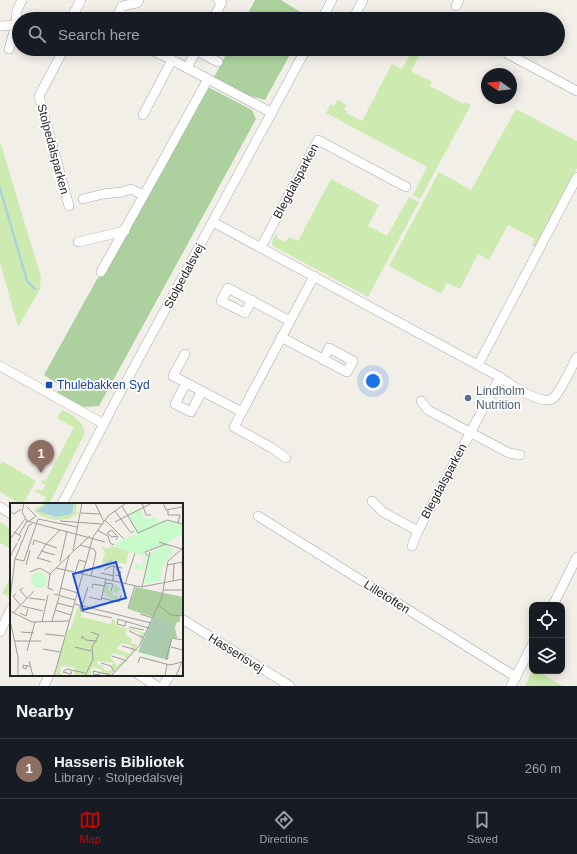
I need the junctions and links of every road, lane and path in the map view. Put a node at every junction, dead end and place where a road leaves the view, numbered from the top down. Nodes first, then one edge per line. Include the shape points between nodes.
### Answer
1 (22, 0) edge
2 (81, 0) edge
3 (139, 0) edge
4 (218, 0) edge
5 (332, 0) edge
6 (363, 0) edge
7 (17, 12) edge
8 (75, 12) edge
9 (119, 12) edge
10 (217, 12) edge
11 (326, 12) edge
12 (357, 12) edge
13 (12, 25) edge
14 (0, 26) edge
15 (12, 40) edge
16 (9, 49) dead end
17 (60, 56) edge
18 (164, 56) edge
19 (193, 56) edge
20 (207, 56) edge
21 (302, 56) edge
22 (512, 56) edge
23 (172, 60) junction
24 (218, 62) dead end
25 (187, 68) junction
26 (208, 79) junction
27 (577, 91) edge
28 (272, 113) junction
29 (143, 115) dead end
30 (577, 177) edge
31 (406, 187) dead end
32 (143, 196) junction
33 (82, 200) dead end
34 (69, 206) dead end
35 (213, 222) junction
36 (124, 231) junction
37 (78, 242) dead end
38 (261, 247) junction
39 (101, 272) dead end
40 (314, 276) junction
41 (252, 300) dead end
42 (290, 321) junction
43 (281, 337) junction
44 (185, 354) dead end
45 (577, 357) edge
46 (323, 360) dead end
47 (478, 365) junction
48 (0, 366) edge
49 (500, 377) junction
50 (186, 383) junction
51 (202, 391) junction
52 (421, 401) dead end
53 (242, 412) junction
54 (104, 424) junction
55 (470, 432) junction
56 (520, 455) dead end
57 (286, 458) dead end
58 (372, 501) dead end
59 (63, 503) edge
60 (0, 508) edge
61 (10, 513) edge
62 (258, 516) dead end
63 (418, 531) junction
64 (412, 546) dead end
65 (577, 557) edge
66 (554, 602) edge
67 (10, 611) edge
68 (183, 620) edge
69 (0, 632) edge
70 (529, 651) edge
71 (49, 676) edge
72 (141, 676) edge
73 (169, 676) edge
74 (516, 677) junction
75 (44, 686) edge
76 (157, 686) edge
77 (163, 686) edge
78 (290, 686) edge
79 (511, 686) edge

1 - 7 street
2 - 8 street
3 - 9 street via 138,3 122,6
4 - 10 street via 222,2
5 - 11 street
6 - 12 street
13 - 14 street
15 - 16 street
17 - 34 street, Stolpedalsparken via 39,96
18 - 23 street
19 - 25 street
20 - 24 street
21 - 28 street, Stolpedalsvej
22 - 27 street
23 - 25 street
23 - 29 street
25 - 26 street
26 - 28 street
26 - 32 street
28 - 35 street, Stolpedalsvej
30 - 47 street
31 - 38 street, Blegdalsparken via 318,140
32 - 33 street, Stolpedalsparken via 131,189
32 - 36 street
35 - 38 street
35 - 54 street, Stolpedalsvej
36 - 37 street
36 - 39 street
38 - 40 street
40 - 42 street
40 - 47 street
41 - 42 street
42 - 43 street
43 - 46 street
43 - 53 street
44 - 50 street via 173,376
45 - 49 street via 558,394 545,401
47 - 49 street
48 - 54 street
49 - 55 street, Blegdalsparken
50 - 51 street
50 - 51 street via 175,404 191,412
51 - 53 street
52 - 55 street, Blegdalsparken via 428,410
53 - 57 street via 234,427
54 - 59 street, Stolpedalsvej
55 - 56 street, Blegdalsparken via 509,453
55 - 63 street, Blegdalsparken
58 - 63 street, Blegdalsparken via 384,512
60 - 61 street
62 - 74 street, Lilletoften
63 - 64 street, Blegdalsparken
65 - 66 street
67 - 69 street
68 - 78 street, Hasserisvej
70 - 74 street
71 - 75 street
72 - 76 street
73 - 77 street
74 - 79 street

